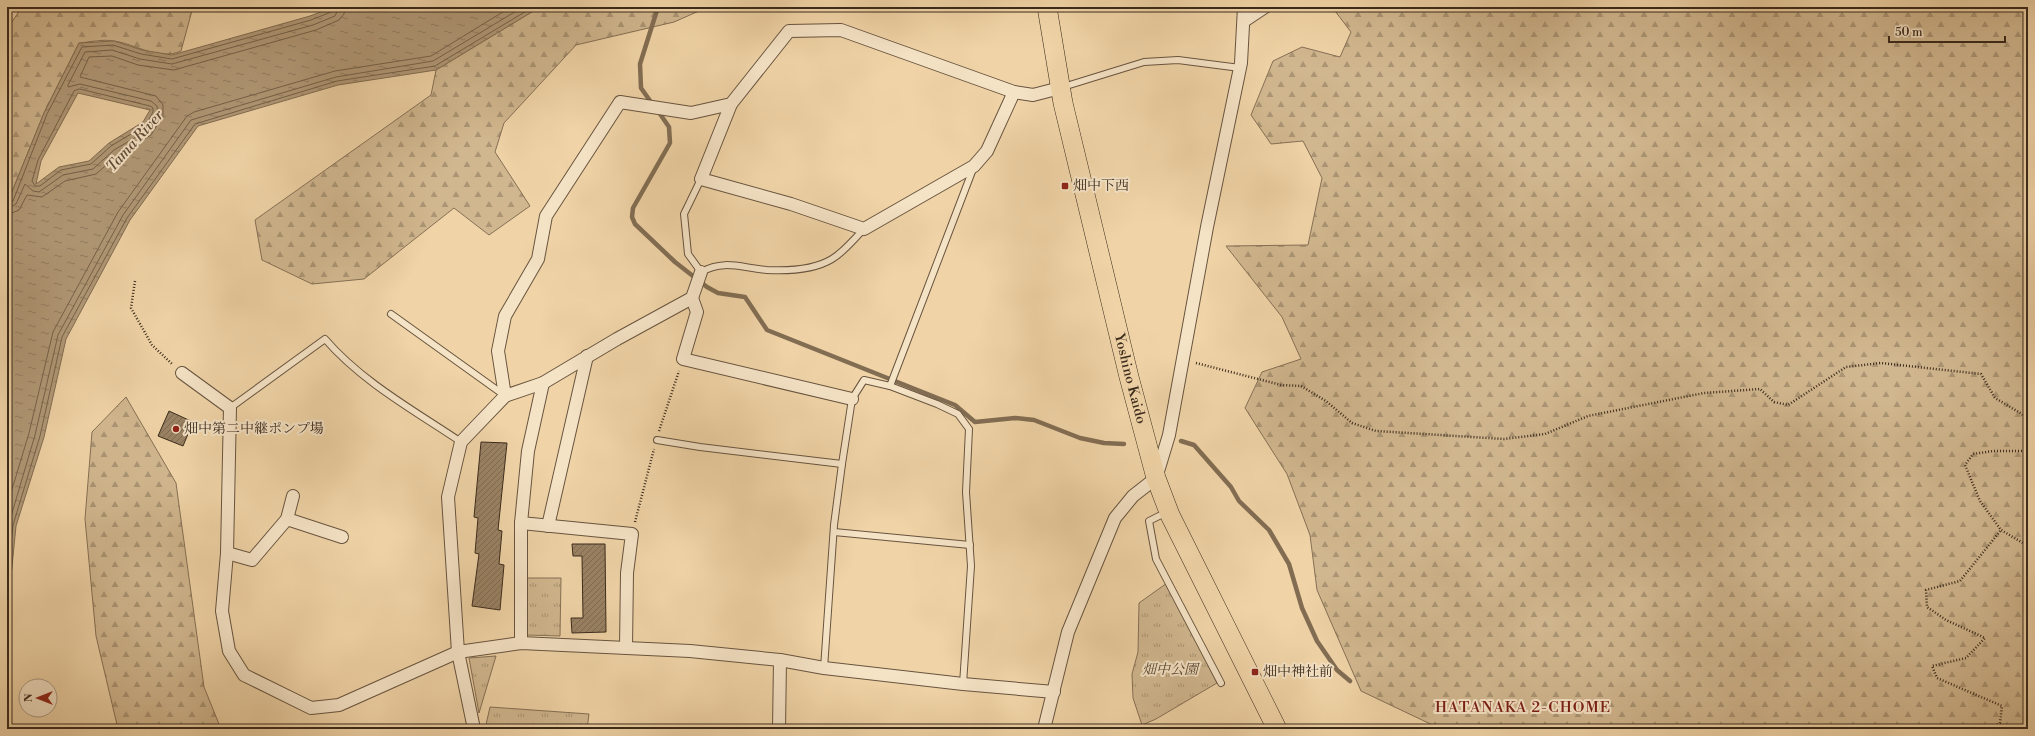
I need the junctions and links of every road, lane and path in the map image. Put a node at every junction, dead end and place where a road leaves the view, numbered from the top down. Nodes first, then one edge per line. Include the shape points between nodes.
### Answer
1 (1047, 7) edge
2 (1244, 7) edge
3 (1265, 7) edge
4 (1244, 21) junction
5 (1240, 68) junction
6 (1060, 88) junction
7 (1014, 92) junction
8 (731, 104) junction
9 (974, 166) junction
10 (701, 179) junction
11 (864, 229) junction
12 (701, 272) junction
13 (135, 281) dead end
14 (692, 298) junction
15 (391, 314) dead end
16 (587, 356) junction
17 (1184, 360) junction
18 (182, 373) joint
19 (543, 383) junction
20 (890, 386) junction
21 (505, 396) junction
22 (852, 399) junction
23 (230, 408) junction
24 (2028, 423) edge
25 (657, 440) dead end
26 (461, 442) junction
27 (2028, 451) edge
28 (842, 464) junction
29 (1156, 478) junction
30 (293, 496) dead end
31 (1169, 512) junction
32 (287, 519) junction
33 (521, 523) junction
34 (548, 526) junction
35 (2002, 530) junction
36 (834, 532) junction
37 (342, 537) dead end
38 (970, 545) junction
39 (2028, 546) edge
40 (227, 553) junction
41 (522, 643) junction
42 (626, 647) junction
43 (458, 652) junction
44 (780, 660) junction
45 (824, 668) junction
46 (1221, 683) dead end
47 (963, 684) junction
48 (1054, 692) junction
49 (474, 729) edge
50 (779, 729) edge
51 (1044, 729) edge
52 (1277, 729) edge
53 (1986, 729) edge

1 - 6 main road, Yoshino Kaido
2 - 4 street
3 - 4 street
4 - 5 street
5 - 6 lane via 1178,60 1144,62
5 - 17 street via 1207,227
6 - 7 street via 1033,95
6 - 29 main road, Yoshino Kaido via 1128,376
7 - 8 street via 841,30 789,31
7 - 9 street via 987,152
8 - 10 street
8 - 21 street via 690,113 620,102 546,216 538,259 505,316 498,351
9 - 11 street
9 - 20 lane
10 - 11 street via 791,204
10 - 12 lane via 684,214 688,254
11 - 12 lane via 832,259 805,269 767,270 714,265
12 - 14 street
13 - 18 path via 132,308 152,345
14 - 16 street
14 - 22 street via 697,312 683,359
15 - 21 lane
16 - 19 street
16 - 34 street
17 - 24 path via 1281,385 1301,386 1326,401 1352,423 1376,431 1504,439 1545,434 1588,416 1704,393 1760,389 1774,402 1788,405 1846,367 1881,363 1981,374 1995,398 2022,414
17 - 29 street via 1169,435
18 - 23 street
19 - 21 street
19 - 33 street via 528,451
20 - 22 lane via 864,380
20 - 38 lane via 958,414 969,429 966,492
21 - 26 street
22 - 28 lane
23 - 26 lane via 325,339 338,354 384,391
23 - 40 street
25 - 28 lane
26 - 43 street via 448,497
27 - 35 path via 1973,454 1966,465 1980,502
28 - 36 lane
29 - 31 main road, Yoshino Kaido
29 - 48 street via 1133,496 1115,518 1068,632
30 - 32 street
31 - 46 lane via 1149,521 1156,560
31 - 52 main road, Yoshino Kaido
32 - 37 street
32 - 40 street via 252,560
33 - 34 street
33 - 41 street
34 - 42 street via 632,534 627,573
35 - 39 path
35 - 53 path via 1960,582 1926,590 1927,607 1946,620 1985,638 1966,658 1932,666 1937,678 2002,706 2000,723
36 - 38 lane
36 - 45 lane
38 - 47 lane via 971,566
40 - 43 street via 222,611 229,650 244,675 311,708 339,705
41 - 42 street
41 - 43 street
42 - 44 street
43 - 49 street
44 - 45 street
44 - 50 street
45 - 47 street
47 - 48 street
48 - 51 street

